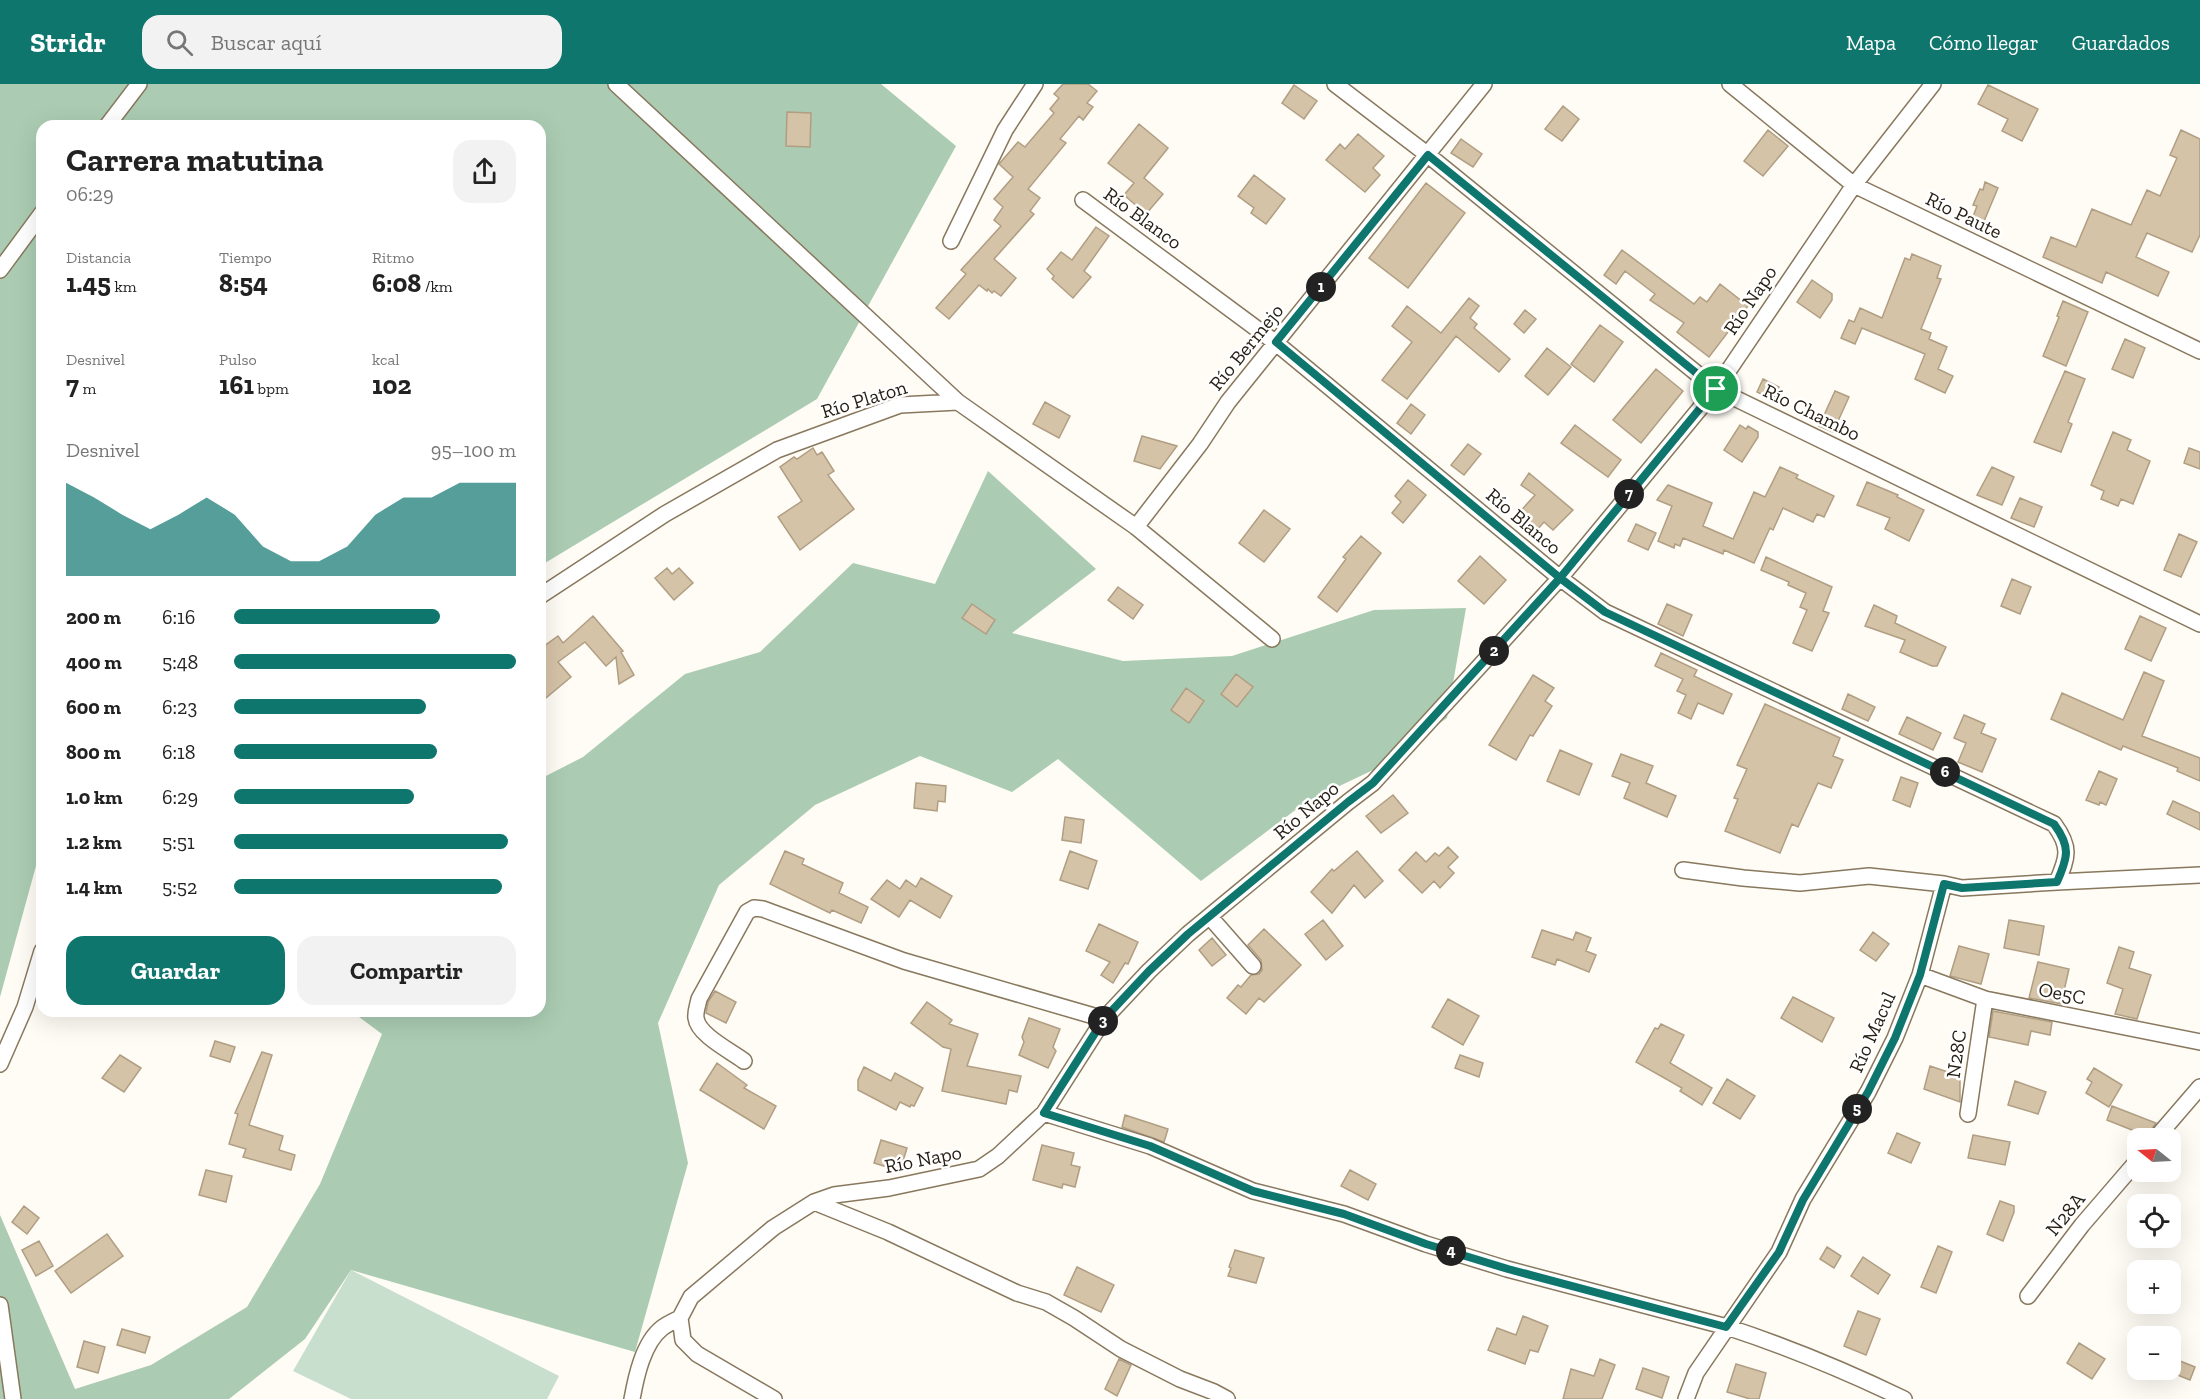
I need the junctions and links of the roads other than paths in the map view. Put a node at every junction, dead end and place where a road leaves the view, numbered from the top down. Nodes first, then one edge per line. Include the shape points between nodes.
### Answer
1 (139, 84) edge
2 (616, 84) edge
3 (1035, 84) edge
4 (1335, 84) edge
5 (1484, 84) edge
6 (1730, 84) edge
7 (1933, 84) edge
8 (112, 120) edge
9 (1428, 155) junction
10 (1854, 185) junction
11 (1083, 200) dead end
12 (36, 221) edge
13 (951, 241) dead end
14 (0, 270) edge
15 (1276, 342) junction
16 (2200, 351) edge
17 (1716, 389) junction
18 (958, 402) junction
19 (1136, 527) junction
20 (1560, 578) junction
21 (546, 592) edge
22 (2199, 620) edge
23 (1272, 639) dead end
24 (1683, 870) dead end
25 (2200, 875) edge
26 (2057, 882) junction
27 (1944, 884) junction
28 (1210, 917) junction
29 (1253, 966) dead end
30 (36, 971) edge
31 (1920, 975) junction
32 (1985, 999) junction
33 (1104, 1019) junction
34 (2200, 1042) edge
35 (744, 1061) dead end
36 (0, 1064) edge
37 (2200, 1087) edge
38 (1044, 1113) junction
39 (1968, 1114) dead end
40 (2165, 1128) edge
41 (2127, 1173) edge
42 (814, 1202) junction
43 (2028, 1296) dead end
44 (0, 1305) edge
45 (680, 1318) junction
46 (1726, 1327) junction
47 (13, 1399) edge
48 (633, 1399) edge
49 (774, 1399) edge
50 (1227, 1399) edge
51 (1686, 1399) edge
52 (1904, 1399) edge

1 - 8 street
2 - 18 street
3 - 13 street via 1005,130
4 - 9 street, Río Chambo
5 - 9 street, Río Bermejo
6 - 10 street, Río Paute
7 - 10 street, Río Napo
9 - 15 street, Río Bermejo
9 - 17 street, Río Chambo
10 - 16 street, Río Paute
10 - 17 street, Río Napo
11 - 15 street, Río Blanco
12 - 14 street
15 - 19 street, Río Bermejo
15 - 20 street, Río Blanco
17 - 20 street, Río Napo
17 - 22 street, Río Chambo
18 - 19 street
18 - 21 street, Río Platon via 900,405 777,450 664,514
19 - 23 street
20 - 26 street, Río Blanco via 1605,612 2054,824 2067,849
20 - 28 street, Río Napo via 1373,783
24 - 27 street via 1800,883 1869,876
25 - 26 street
26 - 27 street via 1962,888
27 - 31 street, Río Macul
28 - 29 street
28 - 33 street, Río Napo via 1149,971
30 - 36 street
31 - 32 street, Oe5C
31 - 46 street, Río Macul via 1868,1092 1803,1200 1779,1252
32 - 34 street, Oe5C
32 - 39 street, N28C
33 - 35 street via 904,961 754,908 741,922 699,999 695,1015 698,1025 710,1037
33 - 38 street, Río Napo
37 - 40 street
38 - 42 street, Río Napo via 979,1169
38 - 46 street via 1150,1146 1253,1191 1344,1214 1508,1269
41 - 43 street, N28A
42 - 45 street, Río Napo via 773,1228 691,1297
42 - 50 street via 1017,1293 1046,1302 1121,1349
44 - 47 street
45 - 48 street via 661,1328 645,1352 636,1374
45 - 49 street via 683,1340 697,1354
46 - 51 street, Río Macul via 1696,1373
46 - 52 street via 1831,1365

